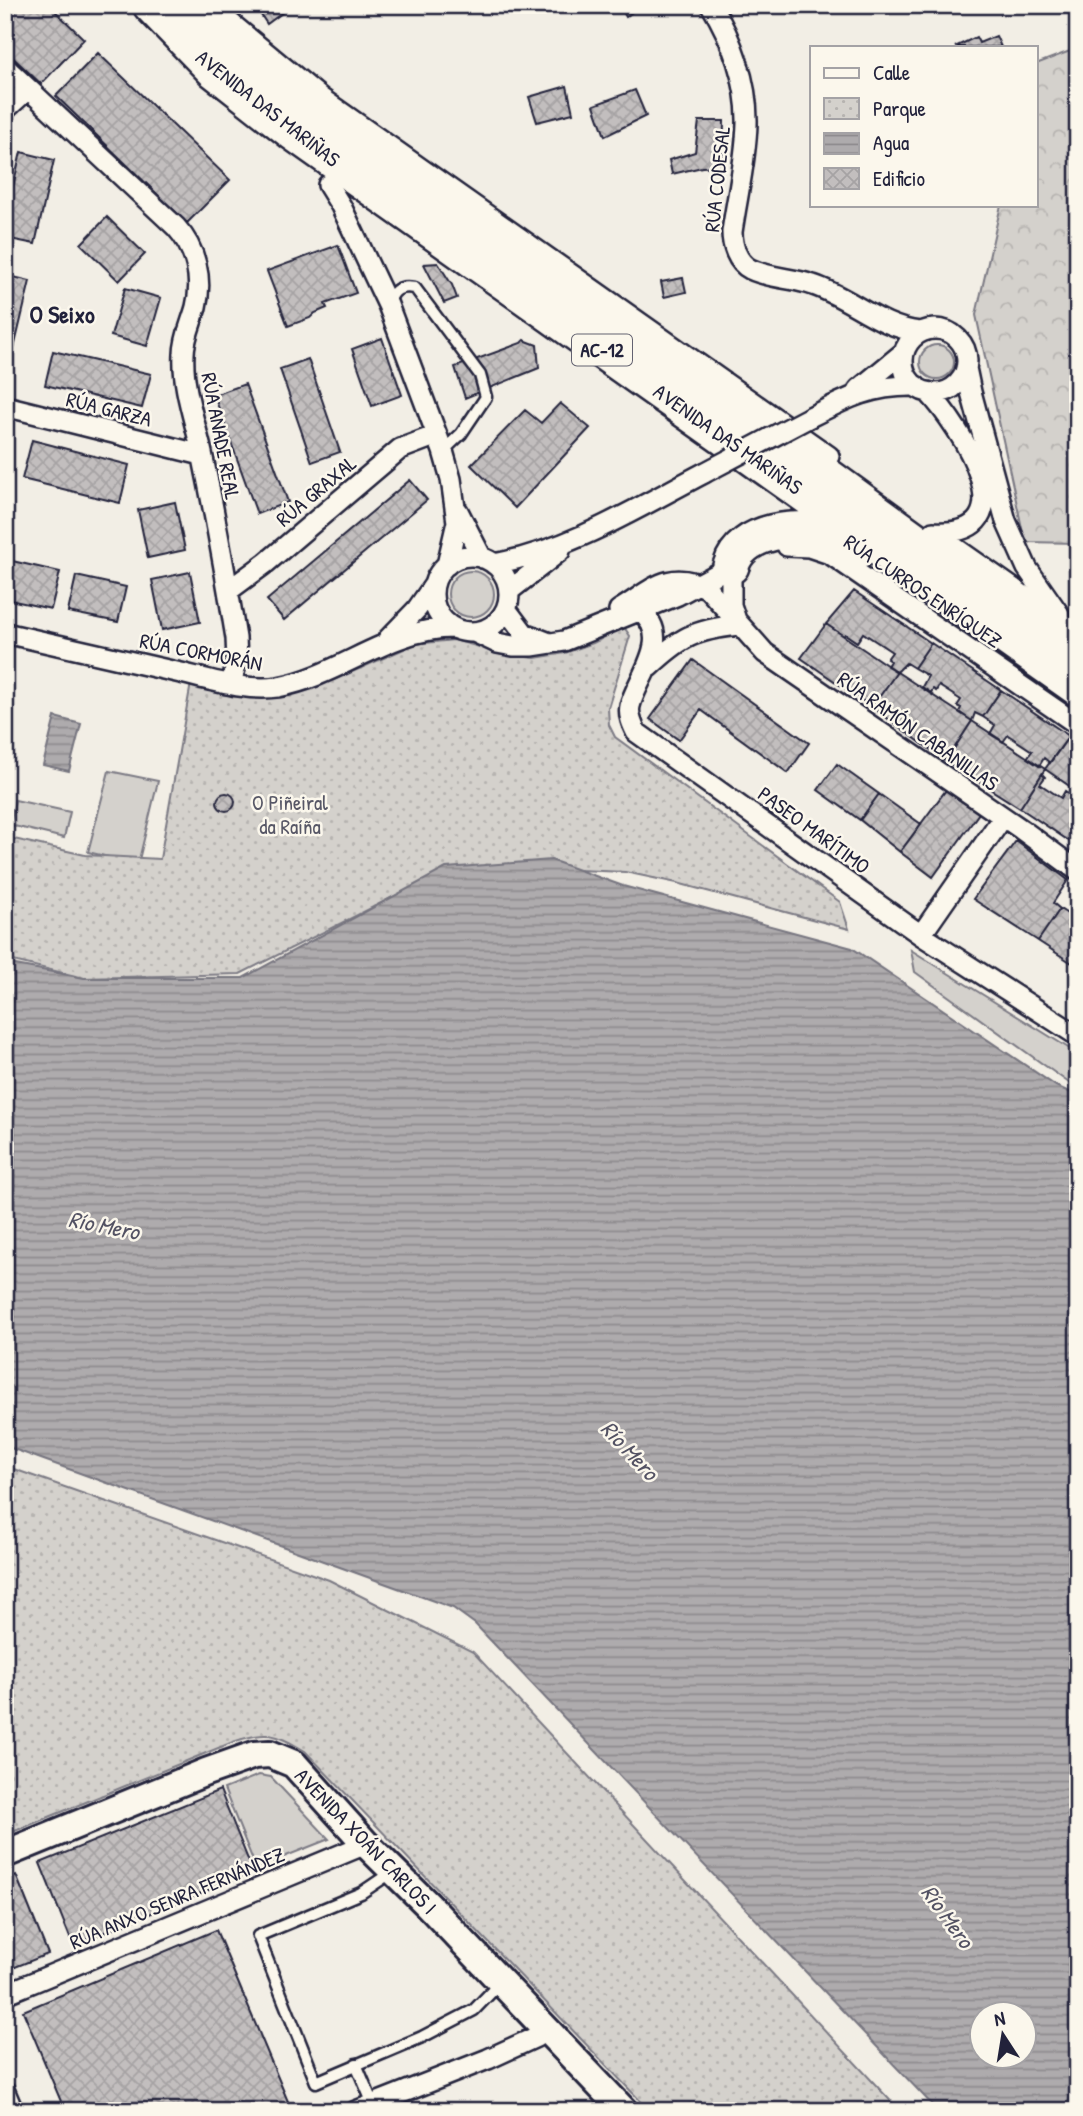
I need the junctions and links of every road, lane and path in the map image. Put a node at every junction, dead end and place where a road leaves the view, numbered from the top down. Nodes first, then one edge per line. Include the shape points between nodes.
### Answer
1 (209, 5) edge
2 (711, 5) edge
3 (162, 6) edge
4 (5, 67) edge
5 (28, 89) junction
6 (5, 110) edge
7 (328, 185) joint
8 (388, 305) junction
9 (873, 315) junction
10 (920, 332) junction
11 (902, 357) junction
12 (966, 368) junction
13 (922, 389) junction
14 (847, 398) junction
15 (5, 406) edge
16 (440, 443) junction
17 (202, 455) junction
18 (455, 503) junction
19 (933, 532) junction
20 (575, 540) junction
21 (488, 561) junction
22 (447, 565) junction
23 (731, 566) junction
24 (700, 585) junction
25 (433, 586) junction
26 (228, 591) junction
27 (508, 600) junction
28 (639, 611) junction
29 (738, 625) junction
30 (453, 628) junction
31 (589, 631) junction
32 (474, 632) junction
33 (1078, 632) edge
34 (5, 634) edge
35 (551, 643) junction
36 (382, 644) junction
37 (649, 667) junction
38 (1073, 674) edge
39 (231, 684) junction
40 (1078, 725) edge
41 (1003, 817) junction
42 (1078, 871) edge
43 (921, 935) junction
44 (1078, 1036) edge
45 (366, 1844) junction
46 (5, 1854) edge
47 (392, 1871) junction
48 (501, 1982) junction
49 (5, 1994) edge
50 (546, 2029) junction
51 (356, 2064) junction
52 (5, 2092) edge
53 (365, 2107) edge
54 (13, 2111) edge
55 (624, 2111) edge

1 - 19 street via 321,98
2 - 9 street, RÚA CODESAL via 732,45 747,123 732,232 735,251 750,268 838,294
3 - 7 highway via 170,39 194,66 307,161
3 - 38 highway, AVENIDA DAS MARIÑAS / AC-12 via 214,70 294,133
4 - 5 street, RÚA ANADE REAL
5 - 6 street
5 - 17 street, RÚA ANADE REAL via 185,237 200,282 184,350 184,375
7 - 8 street
8 - 16 street
8 - 16 lane via 397,289 415,288 480,375 486,397 461,434
9 - 10 street, RÚA CODESAL via 898,328
9 - 11 street, RÚA CODESAL
10 - 11 street
10 - 12 street via 938,328 955,335 965,350
11 - 13 street via 904,370
11 - 14 street
12 - 13 street via 948,390
12 - 33 street via 1016,545 1055,611
13 - 14 street via 884,387
13 - 19 street via 963,436 985,497 980,514 968,526 949,533
14 - 20 street, bridge
15 - 17 street, RÚA GARZA
16 - 18 street
16 - 26 street, RÚA GRAXAL via 400,449
17 - 26 street, RÚA ANADE REAL
18 - 21 street via 466,531
18 - 22 street via 455,538
19 - 33 street
20 - 21 street via 510,561
20 - 27 street
21 - 22 street via 463,557
21 - 27 street via 505,576
22 - 25 street
23 - 24 street, RÚA CURROS ENRÍQUEZ
23 - 29 street via 731,605
23 - 38 highway via 743,547 769,534 826,533 1026,663
23 - 40 street, RÚA CURROS ENRÍQUEZ via 772,547 809,547 830,554
24 - 28 street, RÚA CURROS ENRÍQUEZ
24 - 29 street, RÚA RAMÓN CABANILLAS
24 - 31 street via 691,580 667,581
25 - 30 street via 434,606
25 - 36 street, RÚA CORMORÁN via 400,629
26 - 39 street, RÚA ANADE REAL via 237,650
27 - 32 street via 493,625
27 - 35 street via 524,633
28 - 31 street, RÚA CURROS ENRÍQUEZ
28 - 37 street, PASEO MARÍTIMO via 653,627
29 - 37 street via 685,637
29 - 41 street, RÚA RAMÓN CABANILLAS via 765,653
30 - 32 street
30 - 36 street, RÚA CORMORÁN
31 - 35 street
32 - 35 street via 513,646
34 - 39 street, RÚA CORMORÁN
36 - 39 street, RÚA CORMORÁN via 320,676 296,683 274,687
37 - 43 street, PASEO MARÍTIMO via 630,705 636,732
41 - 42 street, RÚA RAMÓN CABANILLAS
41 - 43 street
43 - 44 street, PASEO MARÍTIMO
45 - 46 street, AVENIDA XOÁN CARLOS I via 294,1764 270,1754 206,1772
45 - 47 street, AVENIDA XOÁN CARLOS I
45 - 49 street, RÚA ANXO SENRA FERNÁNDEZ
47 - 48 street, AVENIDA XOÁN CARLOS I
47 - 51 lane via 361,1893 258,1936 316,2082
48 - 50 street, AVENIDA XOÁN CARLOS I
48 - 51 lane via 474,2010
50 - 53 street via 488,2059
50 - 55 street, AVENIDA XOÁN CARLOS I
51 - 53 lane
52 - 54 street

